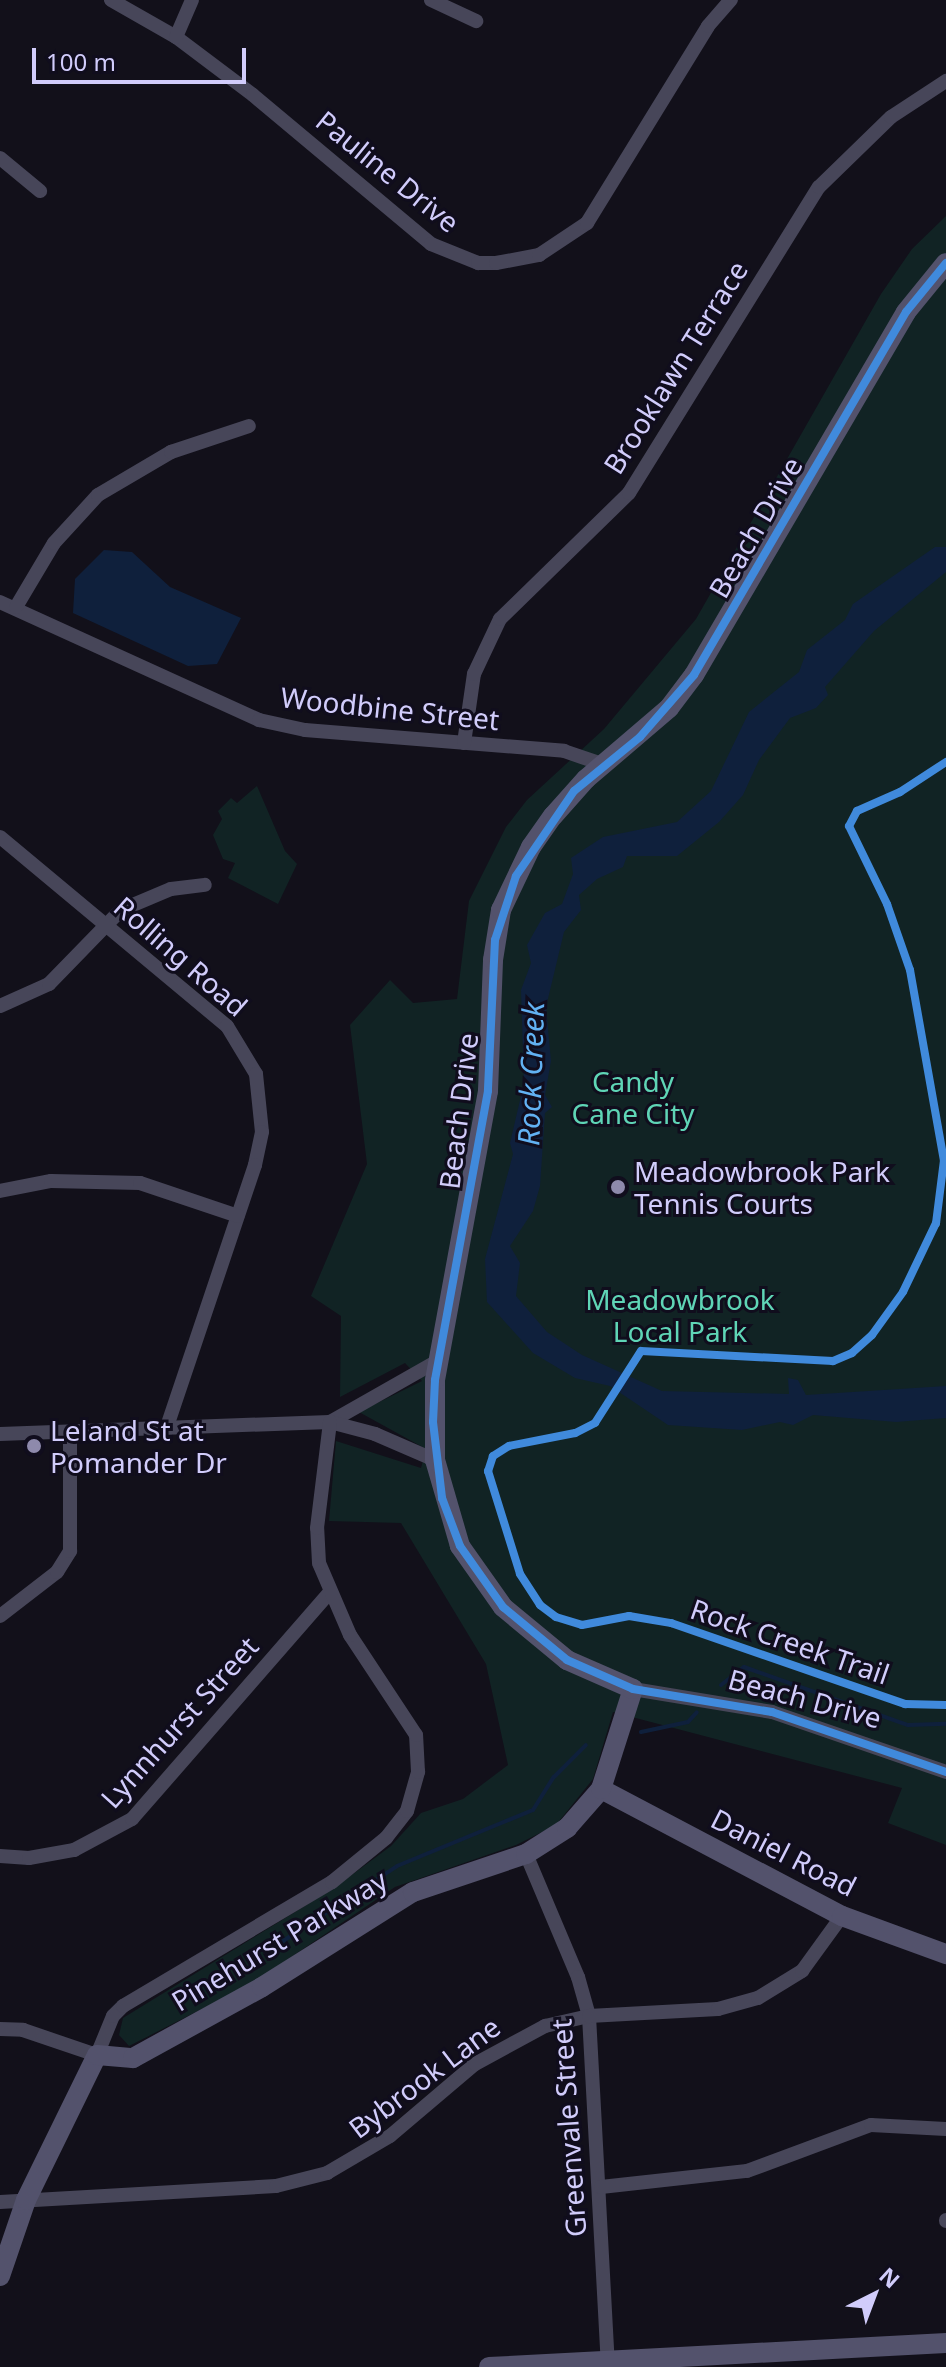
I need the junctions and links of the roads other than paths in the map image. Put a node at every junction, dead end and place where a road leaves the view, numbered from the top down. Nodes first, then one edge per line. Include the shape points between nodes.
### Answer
1 (111, 0) edge
2 (192, 0) edge
3 (431, 0) edge
4 (731, 0) edge
5 (476, 21) dead end
6 (176, 37) junction
7 (946, 81) edge
8 (0, 158) edge
9 (40, 191) dead end
10 (946, 263) edge
11 (249, 426) dead end
12 (0, 602) edge
13 (16, 607) junction
14 (464, 743) junction
15 (605, 765) junction
16 (0, 837) edge
17 (205, 885) dead end
18 (105, 925) junction
19 (0, 1006) edge
20 (0, 1191) edge
21 (238, 1216) junction
22 (439, 1360) junction
23 (330, 1422) junction
24 (167, 1426) junction
25 (70, 1432) junction
26 (0, 1434) edge
27 (435, 1460) junction
28 (329, 1593) junction
29 (0, 1616) edge
30 (633, 1689) junction
31 (946, 1772) edge
32 (601, 1789) junction
33 (526, 1854) junction
34 (0, 1856) edge
35 (842, 1916) junction
36 (946, 1954) edge
37 (589, 2016) junction
38 (0, 2029) edge
39 (97, 2055) junction
40 (946, 2129) edge
41 (601, 2187) junction
42 (26, 2200) junction
43 (0, 2202) edge
44 (0, 2276) edge
45 (946, 2343) edge
46 (814, 2358) edge
47 (608, 2364) edge
48 (489, 2367) edge

1 - 6 street, Pauline Drive
2 - 6 street
3 - 5 street
4 - 6 street, Pauline Drive via 708,26 587,223 539,255 496,263 478,263 431,244
7 - 14 street, Brooklawn Terrace via 891,117 819,187 629,493 500,619 474,674
8 - 9 street
10 - 15 street, Beach Drive via 906,312 694,675 669,708
11 - 13 street via 171,452 98,495 54,543
12 - 13 street, Woodbine Street
13 - 14 street, Woodbine Street via 259,720 305,730
14 - 15 street, Woodbine Street via 564,751
15 - 22 street, Beach Drive via 553,816 531,847 501,910 493,960 486,1102
16 - 18 street, Rolling Road
17 - 18 street via 143,898
18 - 19 street via 49,984
18 - 21 street, Rolling Road via 227,1026 256,1074 262,1132
20 - 21 street via 51,1181 140,1183
21 - 24 street, Rolling Road
22 - 23 street
22 - 27 street, Beach Drive
23 - 24 street
23 - 27 street via 375,1434
23 - 28 street via 317,1528
24 - 25 street
25 - 26 street
25 - 29 street via 70,1551 57,1572
27 - 30 street, Beach Drive via 460,1546 503,1607 567,1660
28 - 34 street, Lynnhurst Street via 132,1819 74,1850 29,1858
28 - 39 street via 350,1635 416,1735 415,1794 386,1838 332,1882 123,2006 113,2016
30 - 31 street, Beach Drive via 772,1712
30 - 32 street, Pinehurst Parkway
32 - 33 street, Pinehurst Parkway via 567,1828
32 - 35 street, Daniel Road
33 - 37 street, Greenvale Street
33 - 39 street, Pinehurst Parkway via 413,1892 262,1987 133,2058
35 - 36 street, Daniel Road
35 - 37 street, Bybrook Lane via 802,1971 758,1998 718,2009
37 - 41 street, Greenvale Street
37 - 42 street, Bybrook Lane via 545,2026 503,2046 366,2154 327,2173 276,2186
38 - 39 street via 23,2030
39 - 42 street
40 - 41 street via 871,2125 747,2171
41 - 47 street, Greenvale Street
42 - 43 street, Bybrook Lane
42 - 44 street
45 - 46 street
46 - 47 street
47 - 48 street

